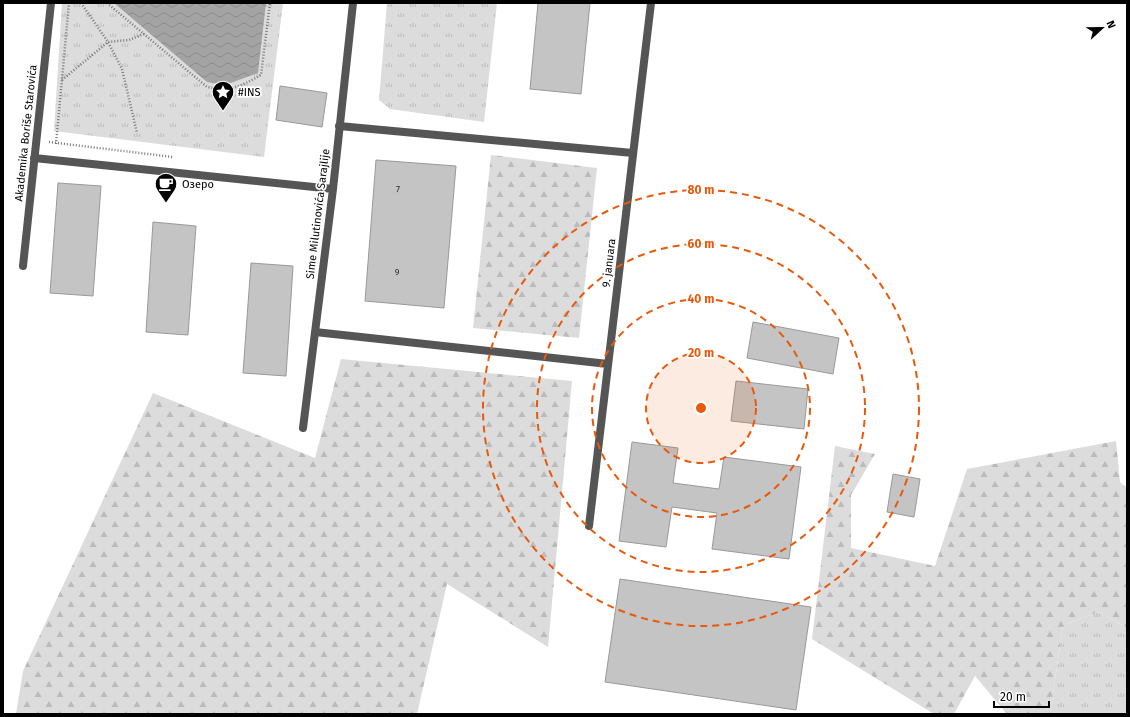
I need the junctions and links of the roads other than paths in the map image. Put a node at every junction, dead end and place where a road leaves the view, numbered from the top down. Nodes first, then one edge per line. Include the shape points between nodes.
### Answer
1 (51, 3) edge
2 (353, 3) edge
3 (651, 3) edge
4 (340, 126) junction
5 (633, 154) junction
6 (34, 158) junction
7 (333, 190) junction
8 (23, 266) dead end
9 (315, 332) junction
10 (608, 364) junction
11 (303, 428) dead end
12 (589, 526) dead end

1 - 6 street, Akademika Boriše Starovića
2 - 4 street, Sime Milutinovića Sarajlije
3 - 5 street, 9. januara
4 - 5 street
4 - 7 street, Sime Milutinovića Sarajlije
5 - 10 street, 9. januara
6 - 7 street
6 - 8 street, Akademika Boriše Starovića
7 - 9 street, Sime Milutinovića Sarajlije
9 - 10 street
9 - 11 street, Sime Milutinovića Sarajlije
10 - 12 street, 9. januara

